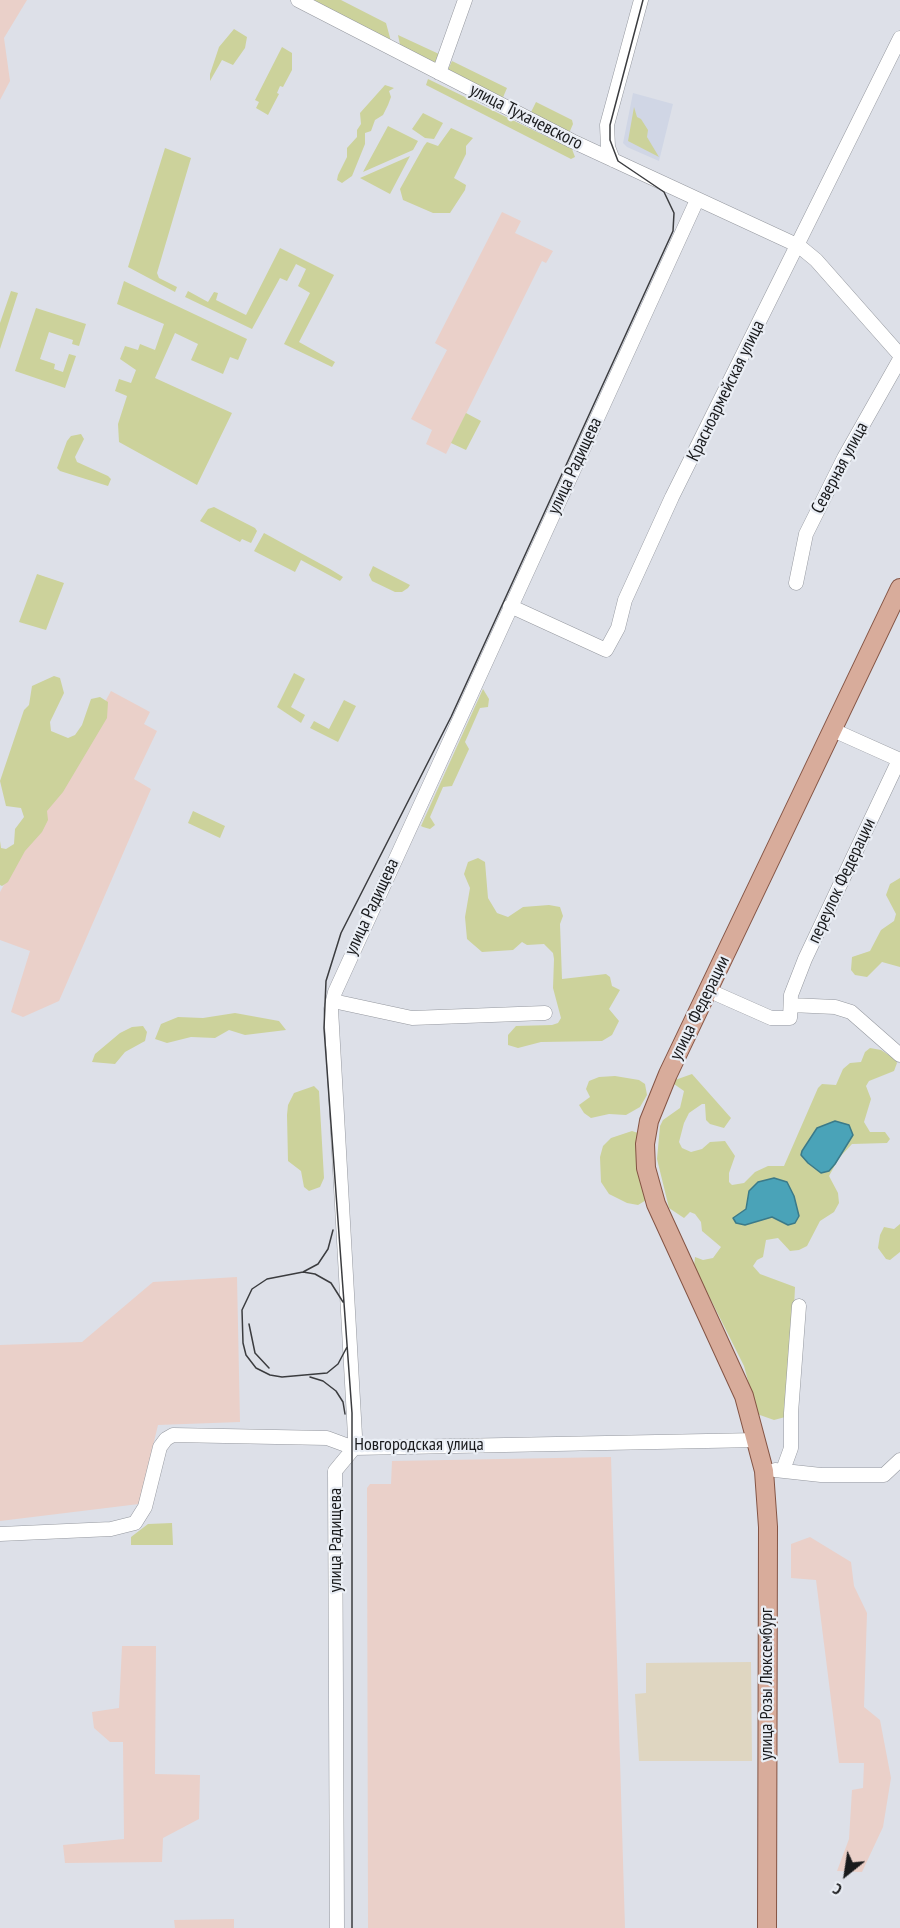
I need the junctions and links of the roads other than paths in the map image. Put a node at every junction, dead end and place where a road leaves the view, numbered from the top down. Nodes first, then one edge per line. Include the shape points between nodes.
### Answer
1 (298, 0) edge
2 (465, 0) edge
3 (641, 0) edge
4 (900, 38) edge
5 (439, 73) junction
6 (613, 160) junction
7 (697, 200) junction
8 (799, 246) junction
9 (899, 351) edge
10 (796, 583) dead end
11 (900, 588) edge
12 (510, 606) junction
13 (832, 730) junction
14 (899, 760) edge
15 (710, 991) junction
16 (333, 1001) junction
17 (791, 1005) junction
18 (545, 1013) dead end
19 (900, 1056) edge
20 (799, 1306) dead end
21 (757, 1440) junction
22 (354, 1448) junction
23 (900, 1460) edge
24 (783, 1470) junction
25 (764, 1471) junction
26 (0, 1534) edge
27 (337, 1928) edge
28 (767, 1928) edge

1 - 5 street, улица Тухачевского
2 - 5 street
3 - 6 street via 607,124
4 - 8 street, Красноармейская улица
5 - 6 street, улица Тухачевского
6 - 7 street
7 - 8 street
7 - 12 street, улица Радищева
8 - 9 street
8 - 12 street, Красноармейская улица via 672,497 606,650
9 - 10 street, Северная улица via 806,534
11 - 13 main road, улица Федерации
12 - 16 street, улица Радищева via 340,976
13 - 14 street
13 - 15 main road, улица Федерации
14 - 17 street, переулок Федерации via 805,959
15 - 17 street via 771,1018 790,1018
15 - 21 main road, улица Федерации via 656,1101 645,1144 646,1168 656,1204 744,1396
16 - 18 street via 408,1018
16 - 22 street, улица Радищева
17 - 19 street via 835,1007 851,1012
20 - 24 street via 791,1448
21 - 22 street, Новгородская улица
21 - 25 main road, улица Розы Люксембург
22 - 26 street, Новгородская улица via 327,1438 172,1435 160,1447 146,1503 135,1523 111,1529
22 - 27 street, улица Радищева via 335,1471
23 - 24 street via 884,1475 821,1475
24 - 25 street
25 - 28 main road, улица Розы Люксембург via 768,1527

